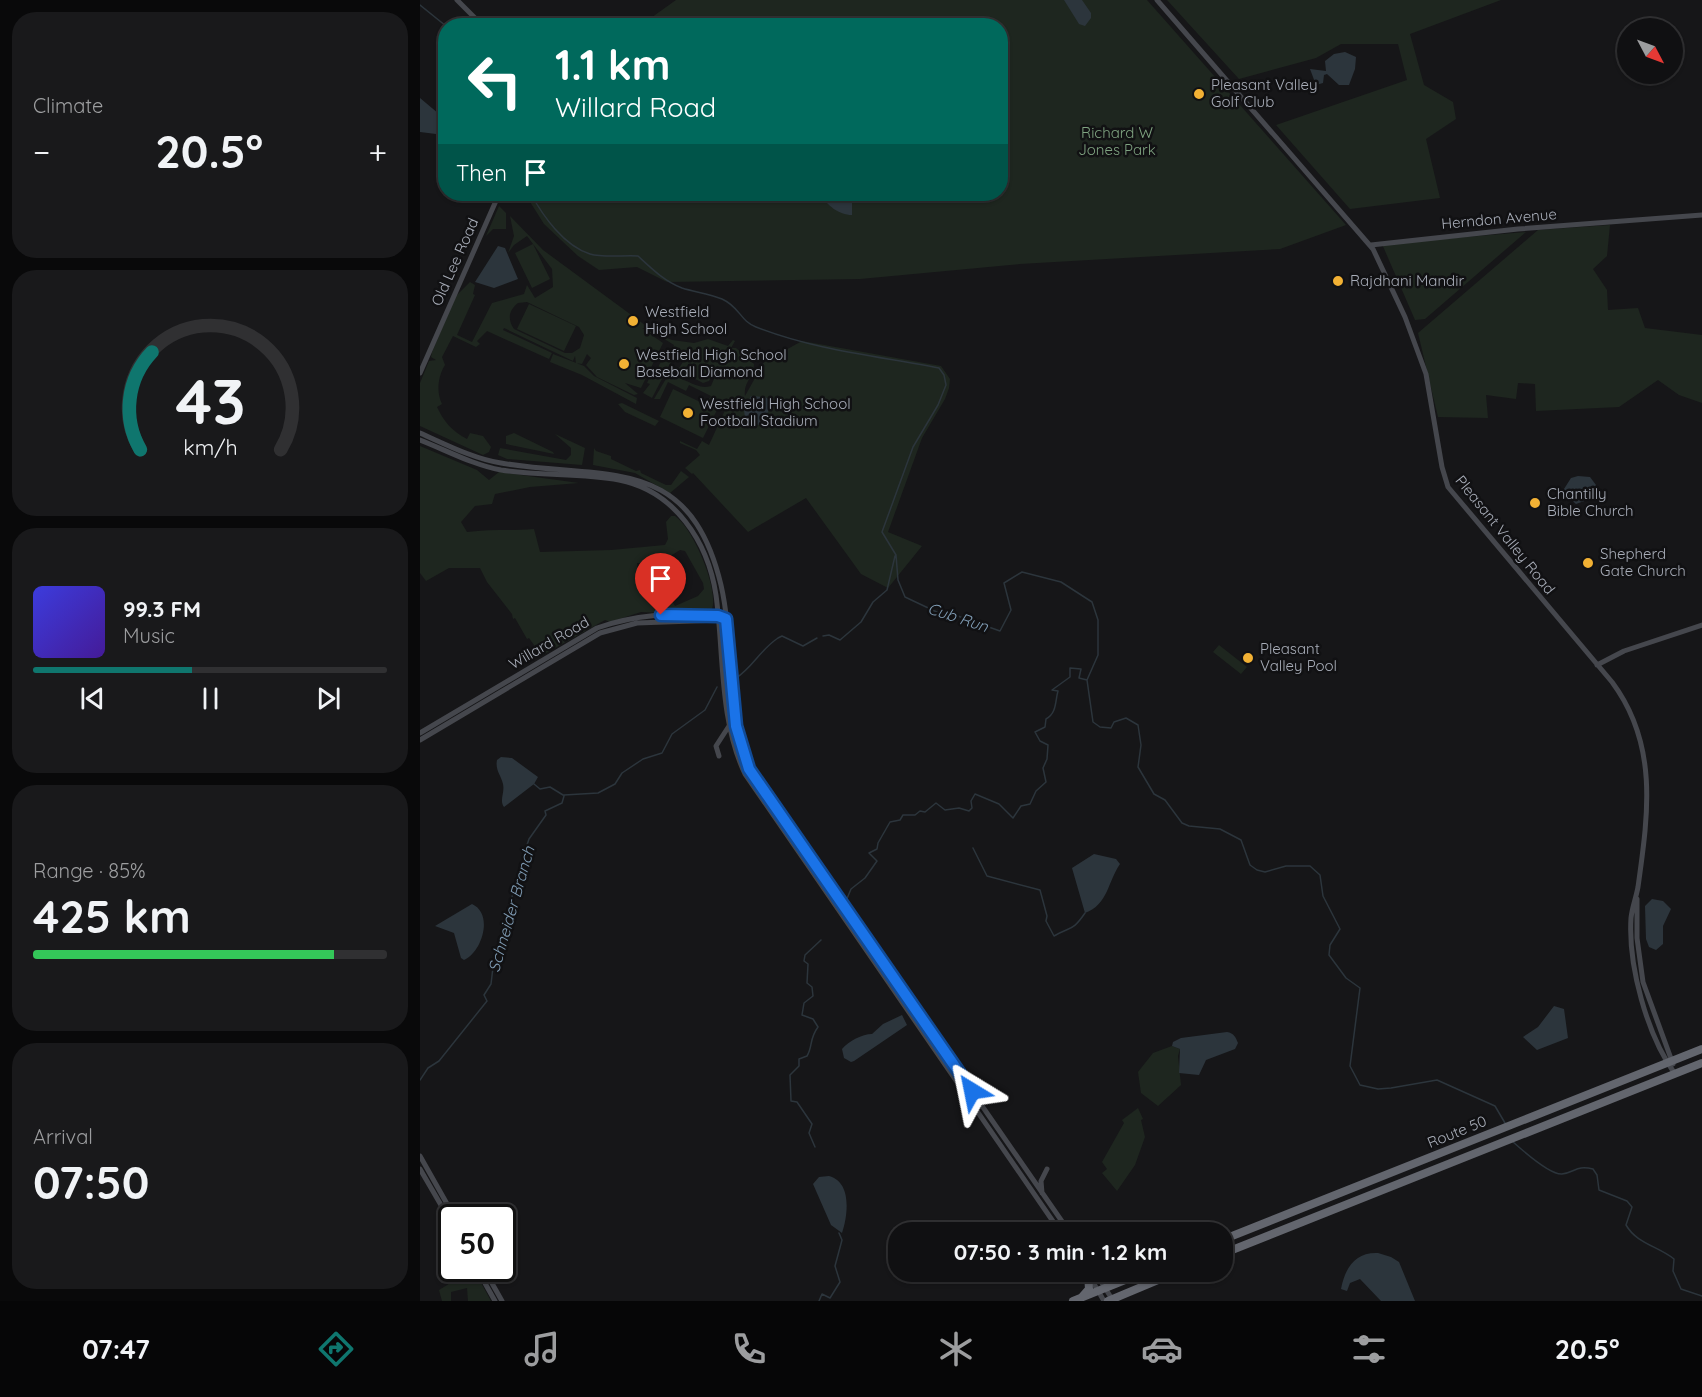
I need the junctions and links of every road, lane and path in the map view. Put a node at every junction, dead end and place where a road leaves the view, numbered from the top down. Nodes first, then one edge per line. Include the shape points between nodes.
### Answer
1 (457, 0) edge
2 (1156, 0) edge
3 (475, 18) edge
4 (496, 201) edge
5 (1702, 215) edge
6 (1371, 245) junction
7 (420, 373) edge
8 (420, 433) edge
9 (420, 440) edge
10 (719, 619) junction
11 (726, 619) junction
12 (1702, 625) edge
13 (1597, 665) junction
14 (729, 726) junction
15 (420, 733) edge
16 (420, 740) edge
17 (719, 756) dead end
18 (1702, 1049) edge
19 (1670, 1062) junction
20 (1702, 1063) edge
21 (1675, 1074) junction
22 (420, 1156) edge
23 (420, 1169) edge
24 (1047, 1169) dead end
25 (1043, 1194) junction
26 (440, 1204) edge
27 (447, 1204) edge
28 (1053, 1222) edge
29 (1062, 1222) edge
30 (1233, 1236) edge
31 (1233, 1250) edge
32 (484, 1282) edge
33 (491, 1282) edge
34 (1089, 1282) edge
35 (1096, 1282) edge
36 (1121, 1282) edge
37 (1154, 1282) edge
38 (1102, 1290) junction
39 (1130, 1292) junction
40 (1077, 1299) edge
41 (1108, 1300) edge
42 (495, 1301) edge
43 (502, 1301) edge
44 (1123, 1301) edge

1 - 3 main road
2 - 6 main road, Pleasant Valley Road
4 - 7 main road, Old Lee Road
5 - 6 main road, Herndon Avenue
6 - 13 main road, Pleasant Valley Road via 1420,354 1448,487
8 - 11 main road via 493,462 622,474 662,491 687,512 706,542 719,580
9 - 10 main road via 492,468 619,480 656,495 681,515 700,544 714,582
10 - 11 main road, Willard Road
10 - 14 main road
10 - 15 main road, Willard Road via 637,618 597,628
10 - 16 main road, Willard Road via 637,623 600,633
11 - 25 main road via 739,743 749,769
12 - 13 main road via 1624,651
13 - 19 main road, Pleasant Valley Road via 1617,688 1631,714 1647,776 1637,938 1643,982
14 - 17 main road via 716,746
14 - 28 main road via 748,780
18 - 19 highway, Route 50
19 - 21 main road, Pleasant Valley Road
19 - 30 highway, Route 50
20 - 21 highway, Route 50
21 - 31 highway, Route 50
22 - 27 main road
23 - 26 main road
24 - 25 main road via 1041,1181
25 - 29 main road
32 - 42 main road
33 - 43 main road
34 - 40 highway via 1089,1288
35 - 38 main road
36 - 38 highway
37 - 39 highway
38 - 40 highway
38 - 41 main road
39 - 41 highway
39 - 44 highway

